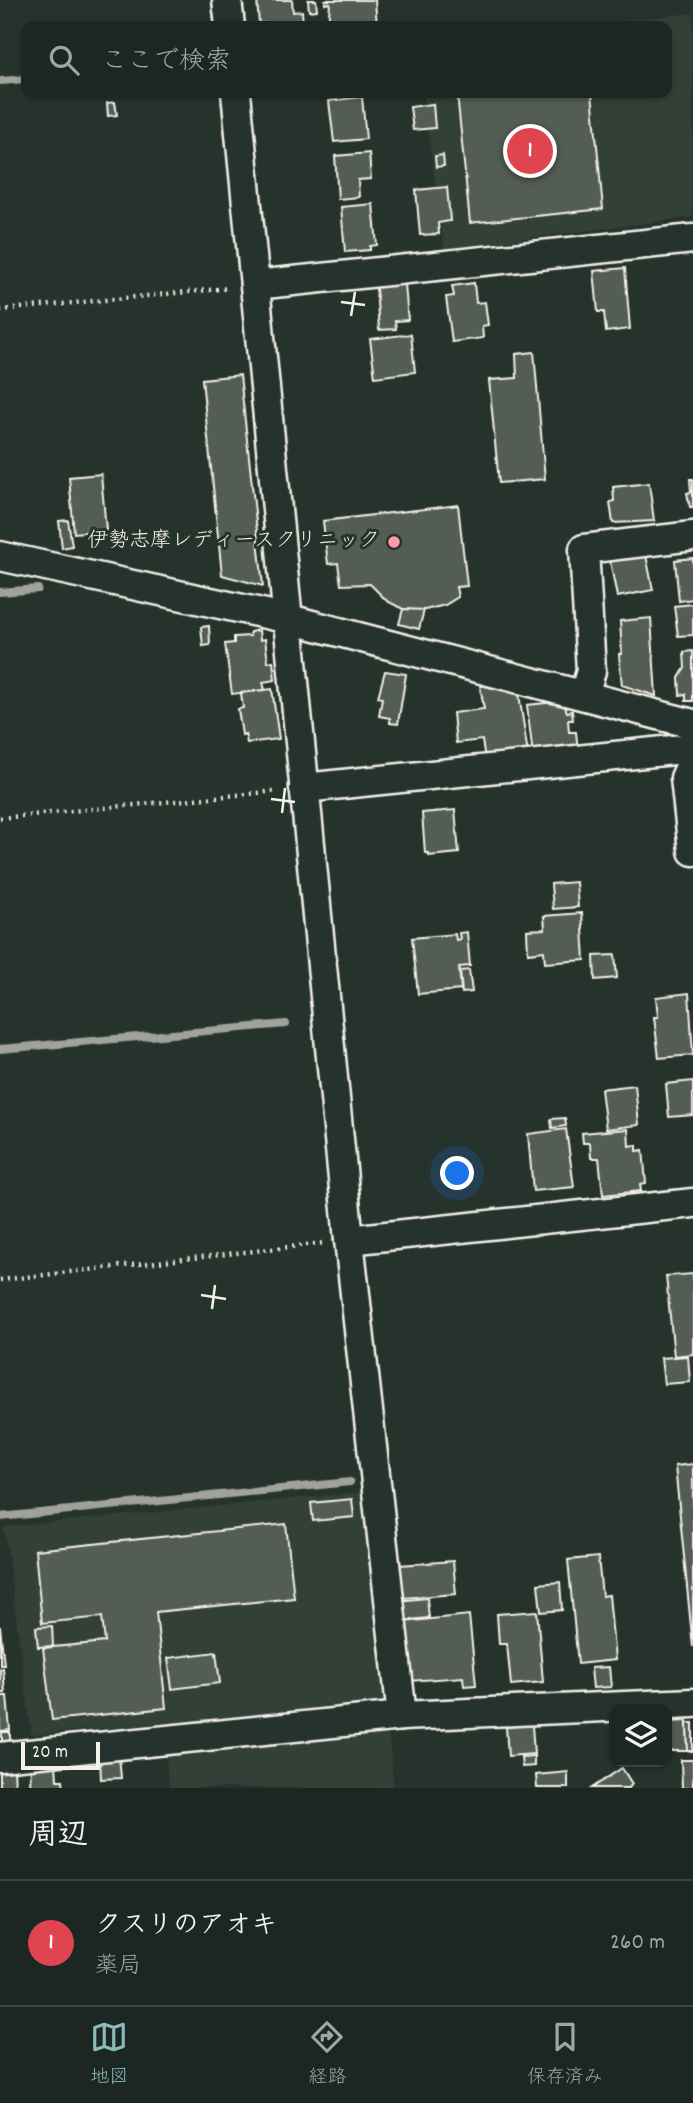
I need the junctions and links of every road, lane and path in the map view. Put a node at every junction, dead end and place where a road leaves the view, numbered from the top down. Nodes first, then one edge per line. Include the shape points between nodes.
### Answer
1 (228, 0) edge
2 (230, 21) edge
3 (236, 98) edge
4 (693, 239) edge
5 (255, 285) junction
6 (0, 310) edge
7 (693, 536) edge
8 (0, 556) edge
9 (289, 618) junction
10 (584, 695) junction
11 (693, 724) edge
12 (693, 748) edge
13 (693, 760) edge
14 (304, 788) junction
15 (0, 818) edge
16 (693, 851) edge
17 (693, 1203) edge
18 (349, 1240) junction
19 (0, 1280) edge
20 (693, 1703) edge
21 (402, 1716) junction
22 (0, 1757) edge

1 - 2 street
3 - 5 street
4 - 5 street
5 - 6 path
5 - 9 street
7 - 10 street via 584,549 591,671
8 - 9 street
9 - 10 street
9 - 14 street
10 - 11 street
12 - 14 street
13 - 16 street via 685,778
14 - 15 path
14 - 18 street
17 - 18 street
18 - 19 path
18 - 21 street
20 - 21 street
21 - 22 street

